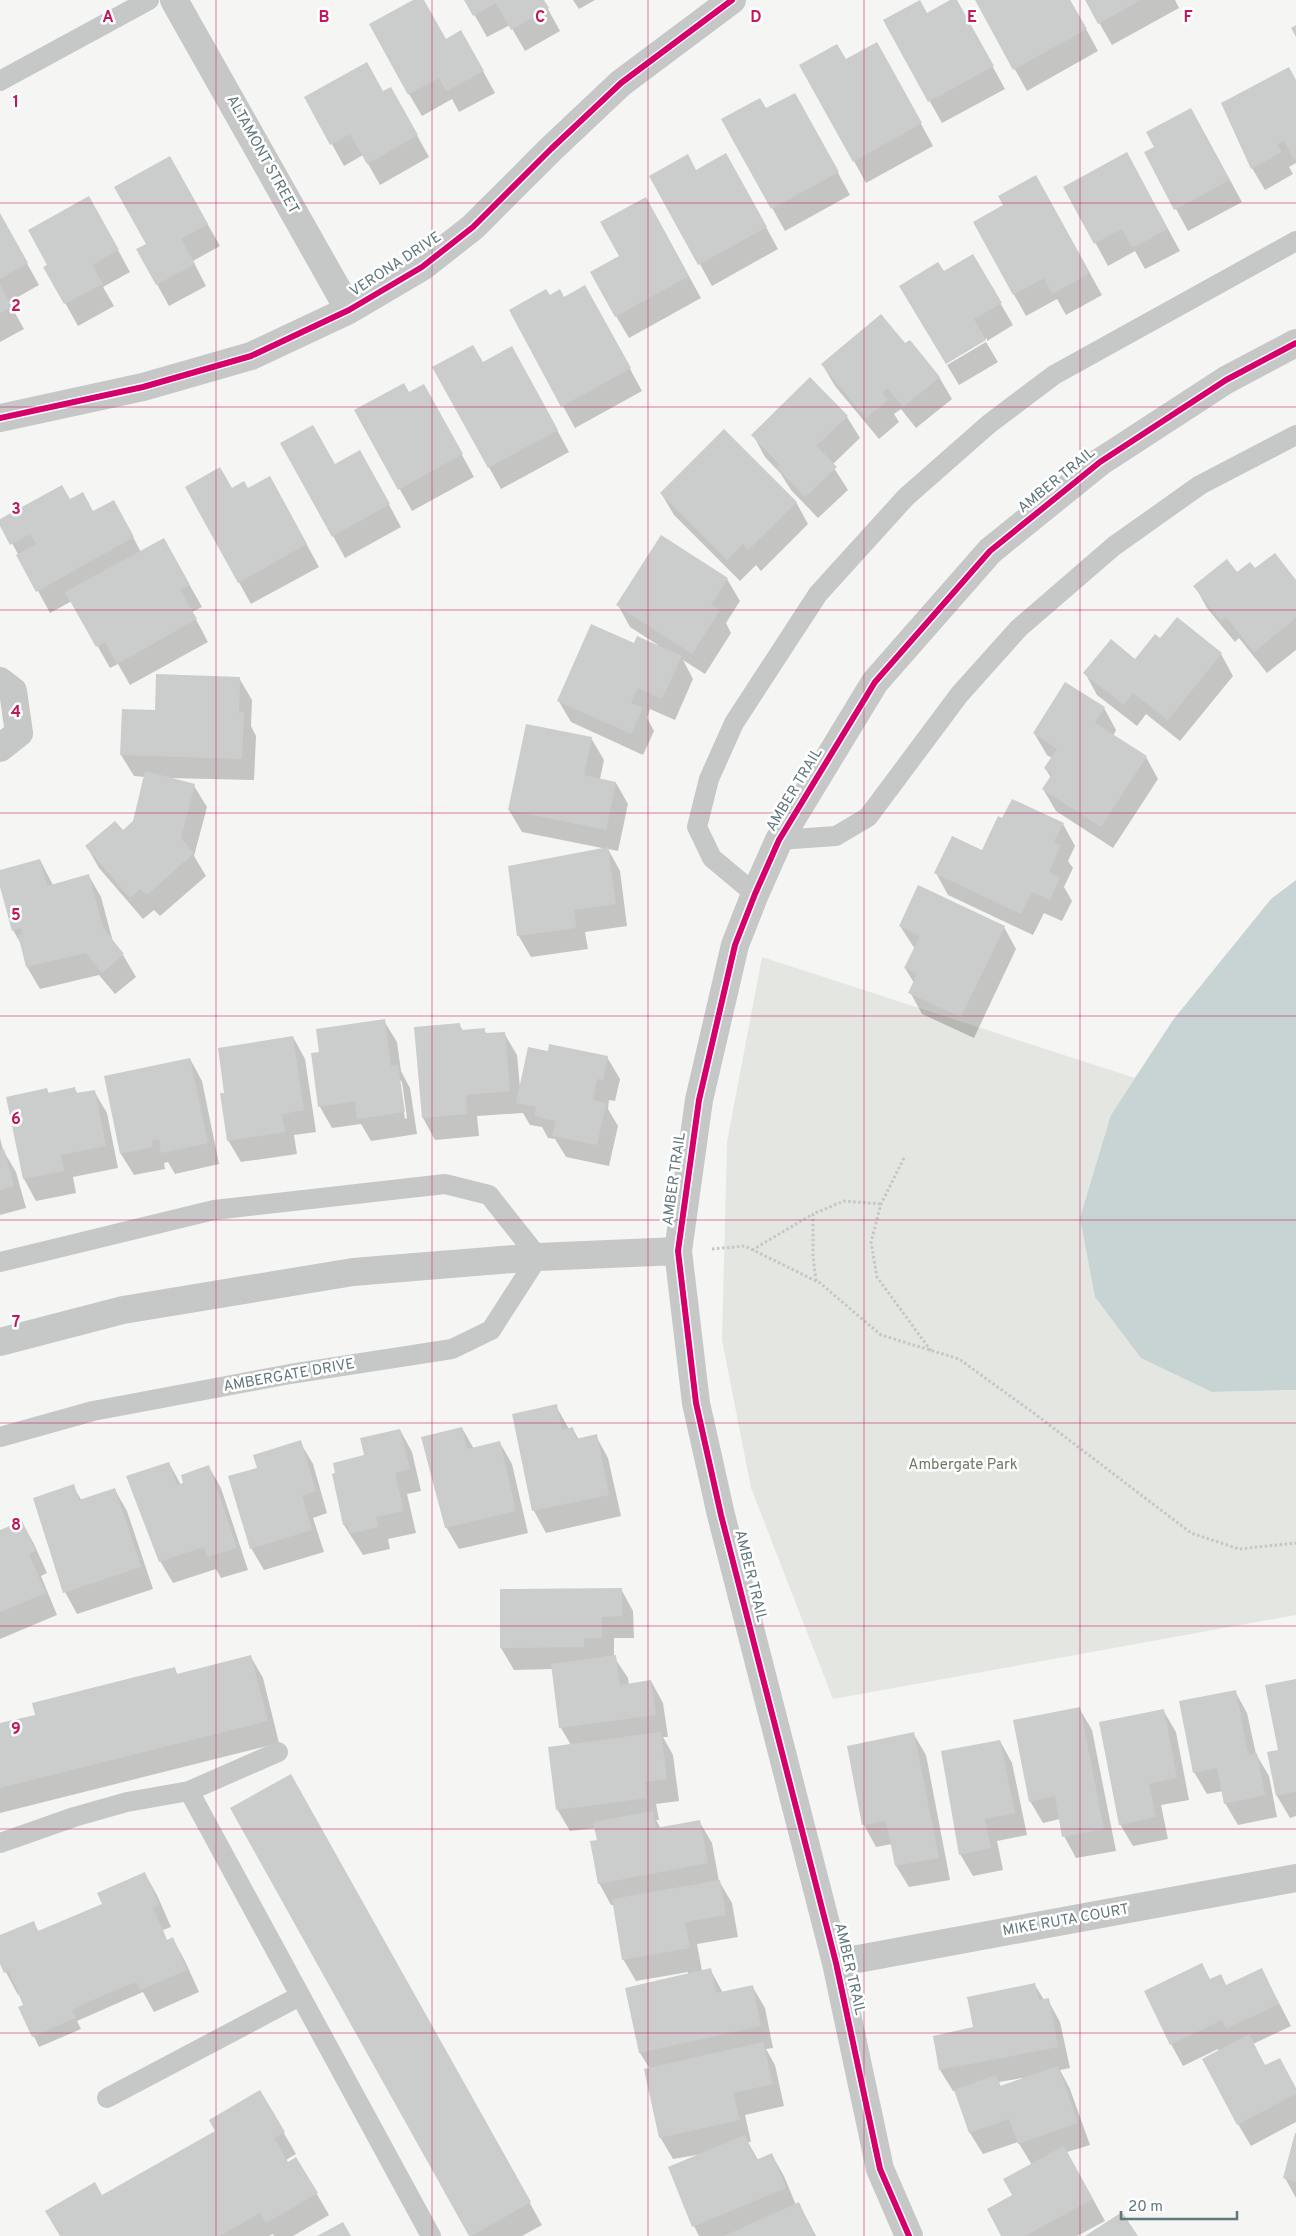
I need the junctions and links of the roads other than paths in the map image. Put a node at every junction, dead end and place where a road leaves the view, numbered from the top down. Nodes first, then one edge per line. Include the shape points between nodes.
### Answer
1 (149, 0) edge
2 (174, 0) edge
3 (732, 0) edge
4 (0, 81) edge
5 (1296, 241) edge
6 (350, 310) junction
7 (1296, 343) edge
8 (0, 418) edge
9 (1296, 435) edge
10 (0, 681) edge
11 (0, 748) edge
12 (779, 840) junction
13 (755, 894) junction
14 (678, 1251) junction
15 (538, 1257) junction
16 (0, 1262) edge
17 (0, 1342) edge
18 (0, 1437) edge
19 (278, 1752) dead end
20 (189, 1791) junction
21 (0, 1843) edge
22 (1296, 1878) edge
23 (836, 1963) junction
24 (300, 1996) junction
25 (107, 2098) dead end
26 (431, 2236) edge
27 (909, 2236) edge

1 - 4 lane
2 - 6 street, ALTAMONT STREET
3 - 6 street, VERONA DRIVE via 621,83 473,227 422,267
5 - 13 lane via 1054,375 989,424 906,497 818,594 734,723 709,779 697,827 712,858
6 - 8 street, VERONA DRIVE via 251,356 143,387
7 - 12 street, AMBER TRAIL via 1226,380 1100,462 990,551 875,682
9 - 12 lane via 1200,486 1114,546 1018,628 959,695 868,817 836,836
10 - 11 street via 13,691 20,733
12 - 13 street, AMBER TRAIL
13 - 14 street, AMBER TRAIL via 735,945 699,1100
14 - 15 street
14 - 23 street, AMBER TRAIL via 696,1403
15 - 16 lane via 489,1195 445,1184 214,1210
15 - 17 street via 352,1272 123,1310
15 - 18 lane, AMBERGATE DRIVE via 491,1330 452,1349 290,1374 93,1411
19 - 20 lane
20 - 21 lane via 128,1802
20 - 24 lane
22 - 23 street, MIKE RUTA COURT
23 - 27 street, AMBER TRAIL via 880,2169
24 - 25 lane
24 - 26 lane

